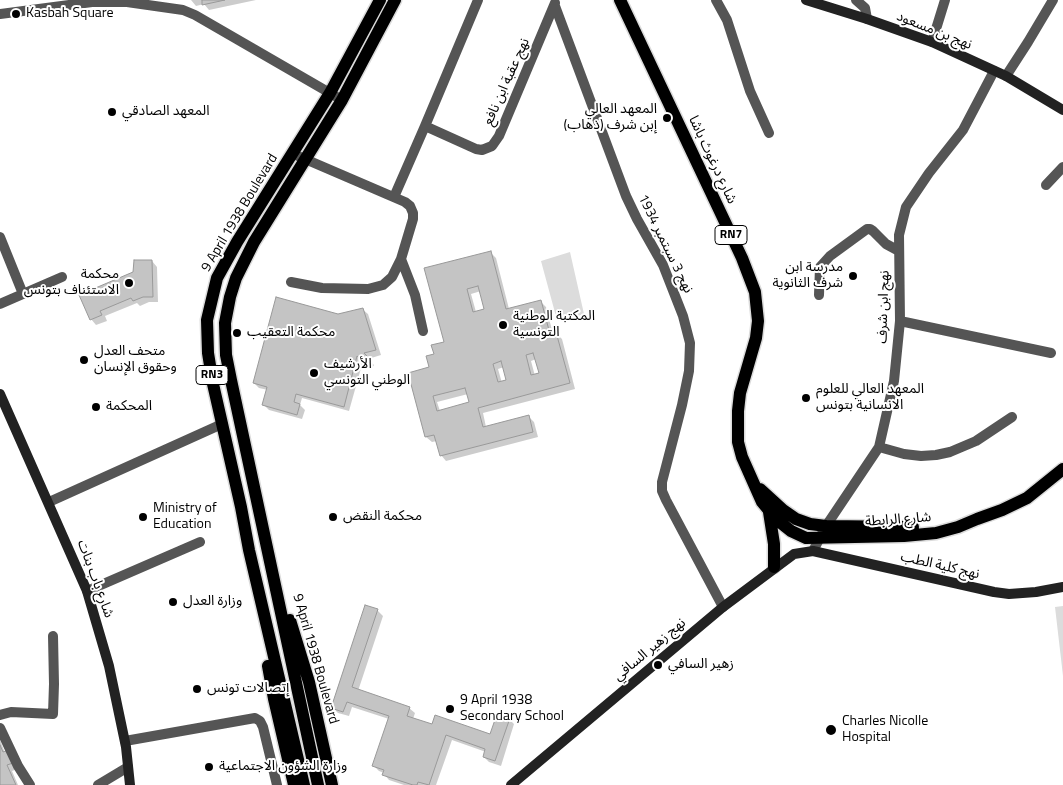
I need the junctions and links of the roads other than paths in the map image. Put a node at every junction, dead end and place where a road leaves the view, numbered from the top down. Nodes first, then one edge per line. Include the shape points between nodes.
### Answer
1 (380, 0) edge
2 (395, 0) edge
3 (478, 0) edge
4 (620, 0) edge
5 (716, 0) edge
6 (806, 0) edge
7 (856, 0) edge
8 (945, 0) edge
9 (1053, 0) edge
10 (555, 3) edge
11 (0, 14) edge
12 (868, 19) junction
13 (932, 42) junction
14 (994, 71) junction
15 (1006, 76) junction
16 (330, 93) junction
17 (342, 100) junction
18 (1063, 110) edge
19 (425, 126) junction
20 (769, 133) dead end
21 (293, 154) junction
22 (306, 160) junction
23 (1063, 167) edge
24 (1046, 185) dead end
25 (394, 197) junction
26 (0, 237) edge
27 (899, 251) junction
28 (400, 259) junction
29 (62, 277) dead end
30 (291, 282) dead end
31 (23, 294) junction
32 (820, 295) dead end
33 (0, 304) edge
34 (900, 321) junction
35 (423, 331) dead end
36 (1050, 352) dead end
37 (0, 394) edge
38 (1012, 417) dead end
39 (222, 424) junction
40 (879, 446) junction
41 (1063, 469) edge
42 (754, 484) junction
43 (49, 502) junction
44 (768, 509) junction
45 (976, 518) junction
46 (826, 526) junction
47 (819, 538) junction
48 (200, 542) dead end
49 (266, 542) junction
50 (249, 550) junction
51 (813, 551) junction
52 (774, 567) junction
53 (1063, 587) edge
54 (87, 591) junction
55 (723, 607) junction
56 (53, 636) dead end
57 (0, 715) edge
58 (0, 728) edge
59 (125, 741) junction
60 (128, 767) junction
61 (30, 785) edge
62 (98, 785) edge
63 (130, 785) edge
64 (277, 785) edge
65 (294, 785) edge
66 (304, 785) edge
67 (318, 785) edge
68 (332, 785) edge
69 (512, 785) edge

1 - 16 main road, 9 April 1938 Boulevard / RN3
2 - 17 main road, 9 April 1938 Boulevard / RN3
3 - 19 street
4 - 42 main road, شارع درغوث باشا / RN7 via 755,292 756,338 740,394 737,426 742,457
5 - 20 street via 727,20 750,91
6 - 12 street, نهج بن مسعود
7 - 12 street via 865,8
8 - 13 street
9 - 15 street
10 - 19 street, نهج عقبة ابن نافع via 492,146 476,149
10 - 55 street, نهج 3 سبتمبر 1934 via 626,196 662,265 683,316 690,343 689,371 662,491
11 - 16 street via 92,2 127,2 183,10
12 - 13 street, نهج بن مسعود
13 - 14 street, نهج بن مسعود
14 - 15 street, نهج بن مسعود
14 - 27 street, نهج ابن شرف via 963,130 906,207 899,235
15 - 18 street, نهج بن مسعود
16 - 17 street
16 - 21 main road, 9 April 1938 Boulevard / RN3
17 - 22 main road, 9 April 1938 Boulevard / RN3
19 - 25 street
21 - 22 street
21 - 39 main road, 9 April 1938 Boulevard / RN3 via 237,242 213,290 207,320 208,353
22 - 25 street
22 - 49 main road, 9 April 1938 Boulevard / RN3 via 254,242 236,278 225,323 226,355
23 - 24 street
25 - 28 street via 405,202 413,212
26 - 31 street
27 - 32 street via 886,244 873,230 867,229 820,267
27 - 34 street, نهج ابن شرف
28 - 30 street via 392,277 383,285 368,289 322,288
28 - 35 street via 415,295
29 - 31 street
31 - 33 street
34 - 36 street
34 - 40 street, نهج ابن شرف via 894,381
37 - 43 street, شارع باب بنات
38 - 40 street via 976,441 943,454 904,454
39 - 43 street
39 - 50 main road, 9 April 1938 Boulevard / RN3
40 - 46 street, نهج ابن شرف
41 - 45 main road, شارع الرابطة / RN7 via 1027,498
42 - 44 main road, شارع درغوث باشا / RN7
42 - 46 main road, شارع درغوث باشا / RN7 via 796,519
43 - 54 street, شارع باب بنات
44 - 47 main road, شارع درغوث باشا / RN7 via 791,531 806,538
44 - 52 main road via 773,532
45 - 46 main road, شارع الرابطة / RN7 via 902,528
45 - 47 main road, شارع الرابطة / RN7 via 958,528 936,533
46 - 47 street, نهج ابن شرف
47 - 51 street, نهج ابن شرف
48 - 54 street
49 - 67 main road, 9 April 1938 Boulevard / RN3
49 - 68 main road, 9 April 1938 Boulevard via 309,682
50 - 65 main road, 9 April 1938 Boulevard via 274,699
50 - 66 main road, 9 April 1938 Boulevard / RN3
51 - 52 street, نهج زهير السافي via 794,554
51 - 53 street, نهج كلية الطب via 994,592 1009,594
52 - 55 street, نهج زهير السافي
54 - 59 street, شارع باب بنات via 109,666
55 - 69 street, نهج زهير السافي
56 - 57 street via 53,714 11,712
58 - 61 street
59 - 60 street, شارع باب بنات
59 - 64 street via 255,718 263,727
60 - 62 street
60 - 63 street, شارع باب بنات

